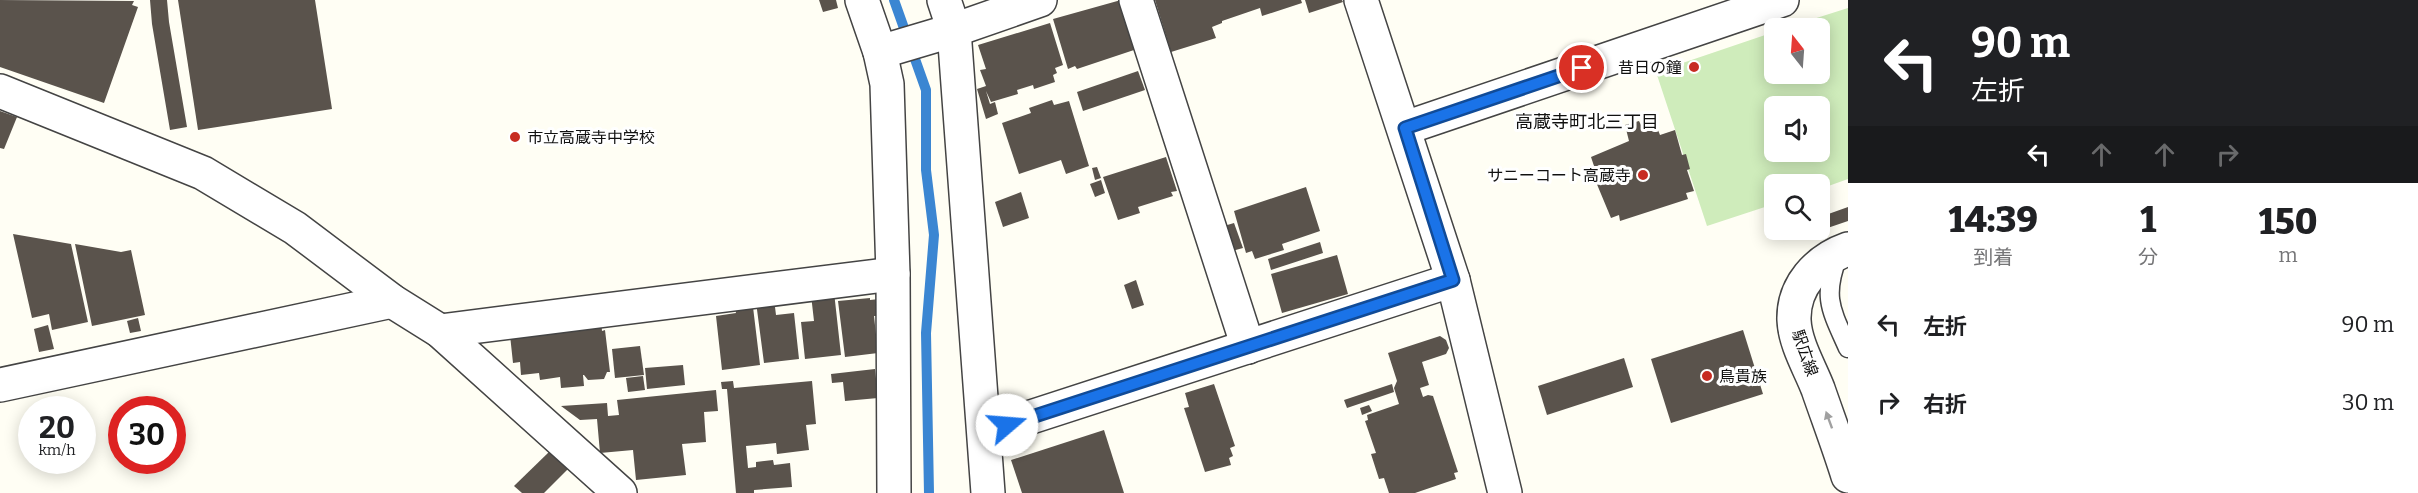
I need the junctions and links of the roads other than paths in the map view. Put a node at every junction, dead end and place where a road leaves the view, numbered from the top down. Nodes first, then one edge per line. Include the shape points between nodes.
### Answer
1 (861, 0) edge
2 (1040, 0) edge
3 (1136, 0) edge
4 (1361, 0) edge
5 (1782, 0) edge
6 (945, 21) edge
7 (880, 52) junction
8 (0, 91) edge
9 (1405, 128) junction
10 (1844, 251) edge
11 (893, 274) junction
12 (1453, 280) junction
13 (392, 301) junction
14 (1840, 311) edge
15 (440, 331) junction
16 (1248, 347) junction
17 (1848, 348) edge
18 (0, 385) edge
19 (985, 432) junction
20 (1848, 476) edge
21 (620, 493) edge
22 (894, 493) edge
23 (988, 493) edge
24 (1505, 493) edge

1 - 7 street
2 - 6 street
3 - 16 street
4 - 9 street
5 - 9 street
6 - 7 street
6 - 19 street
7 - 11 street via 887,84
8 - 13 street via 203,172 295,228
9 - 12 street
10 - 14 lane via 1828,291
20 -> 10 street, 駅広線 via 1799,345 1794,321 1803,281 1818,265
11 - 15 street
11 - 22 street
12 - 16 street
12 - 24 street
13 - 15 street
13 - 18 street
14 - 17 lane
15 - 21 street
16 - 19 street
19 - 23 street

